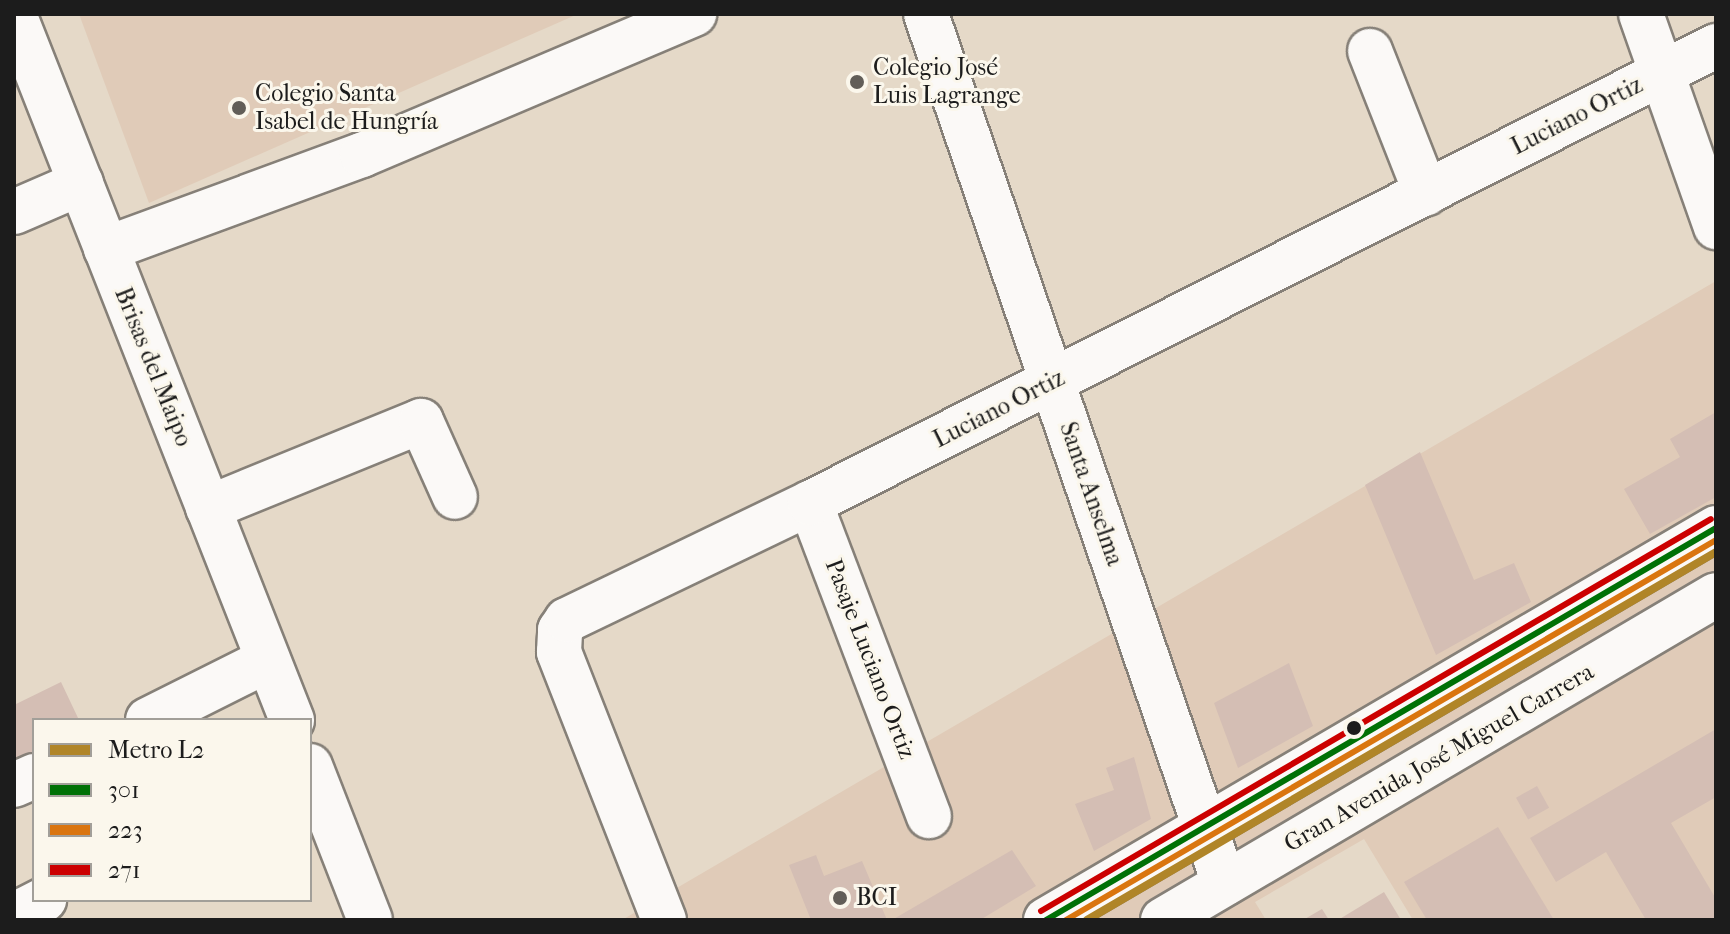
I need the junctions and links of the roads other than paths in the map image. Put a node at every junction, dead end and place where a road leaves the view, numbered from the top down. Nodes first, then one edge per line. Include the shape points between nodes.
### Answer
1 (14, 14) edge
2 (694, 14) edge
3 (926, 14) edge
4 (1641, 14) edge
5 (1716, 46) edge
6 (1370, 51) dead end
7 (1662, 74) junction
8 (81, 183) junction
9 (1426, 193) junction
10 (14, 212) edge
11 (1716, 227) edge
12 (106, 249) junction
13 (1053, 382) junction
14 (455, 497) dead end
15 (810, 503) junction
16 (208, 508) junction
17 (1716, 528) edge
18 (1716, 595) edge
19 (268, 660) junction
20 (152, 718) edge
21 (291, 718) edge
22 (312, 771) edge
23 (929, 816) dead end
24 (1205, 828) junction
25 (1224, 883) junction
26 (40, 902) edge
27 (14, 915) edge
28 (1054, 918) edge
29 (370, 920) edge
30 (664, 920) edge
31 (1163, 920) edge

1 - 8 street, Brisas del Maipo
2 - 12 street via 362,155
3 - 13 street, Santa Anselma
4 - 7 street
5 - 7 street, Luciano Ortiz
6 - 9 street
7 - 9 street, Luciano Ortiz
7 - 11 street
8 - 10 street
8 - 12 street, Brisas del Maipo
9 - 13 street, Luciano Ortiz
12 - 16 street, Brisas del Maipo
13 - 15 street, Luciano Ortiz
13 - 24 street, Santa Anselma
14 - 16 street via 421,421
15 - 23 street, Pasaje Luciano Ortiz
15 - 30 street, Luciano Ortiz via 576,614 560,630 559,652
16 - 19 street, Brisas del Maipo
17 - 24 street
18 - 25 street, Gran Avenida José Miguel Carrera
19 - 20 street
19 - 21 street, Brisas del Maipo
22 - 29 street
24 - 25 street, Santa Anselma
24 - 28 street
25 - 31 street, Gran Avenida José Miguel Carrera
26 - 27 street

